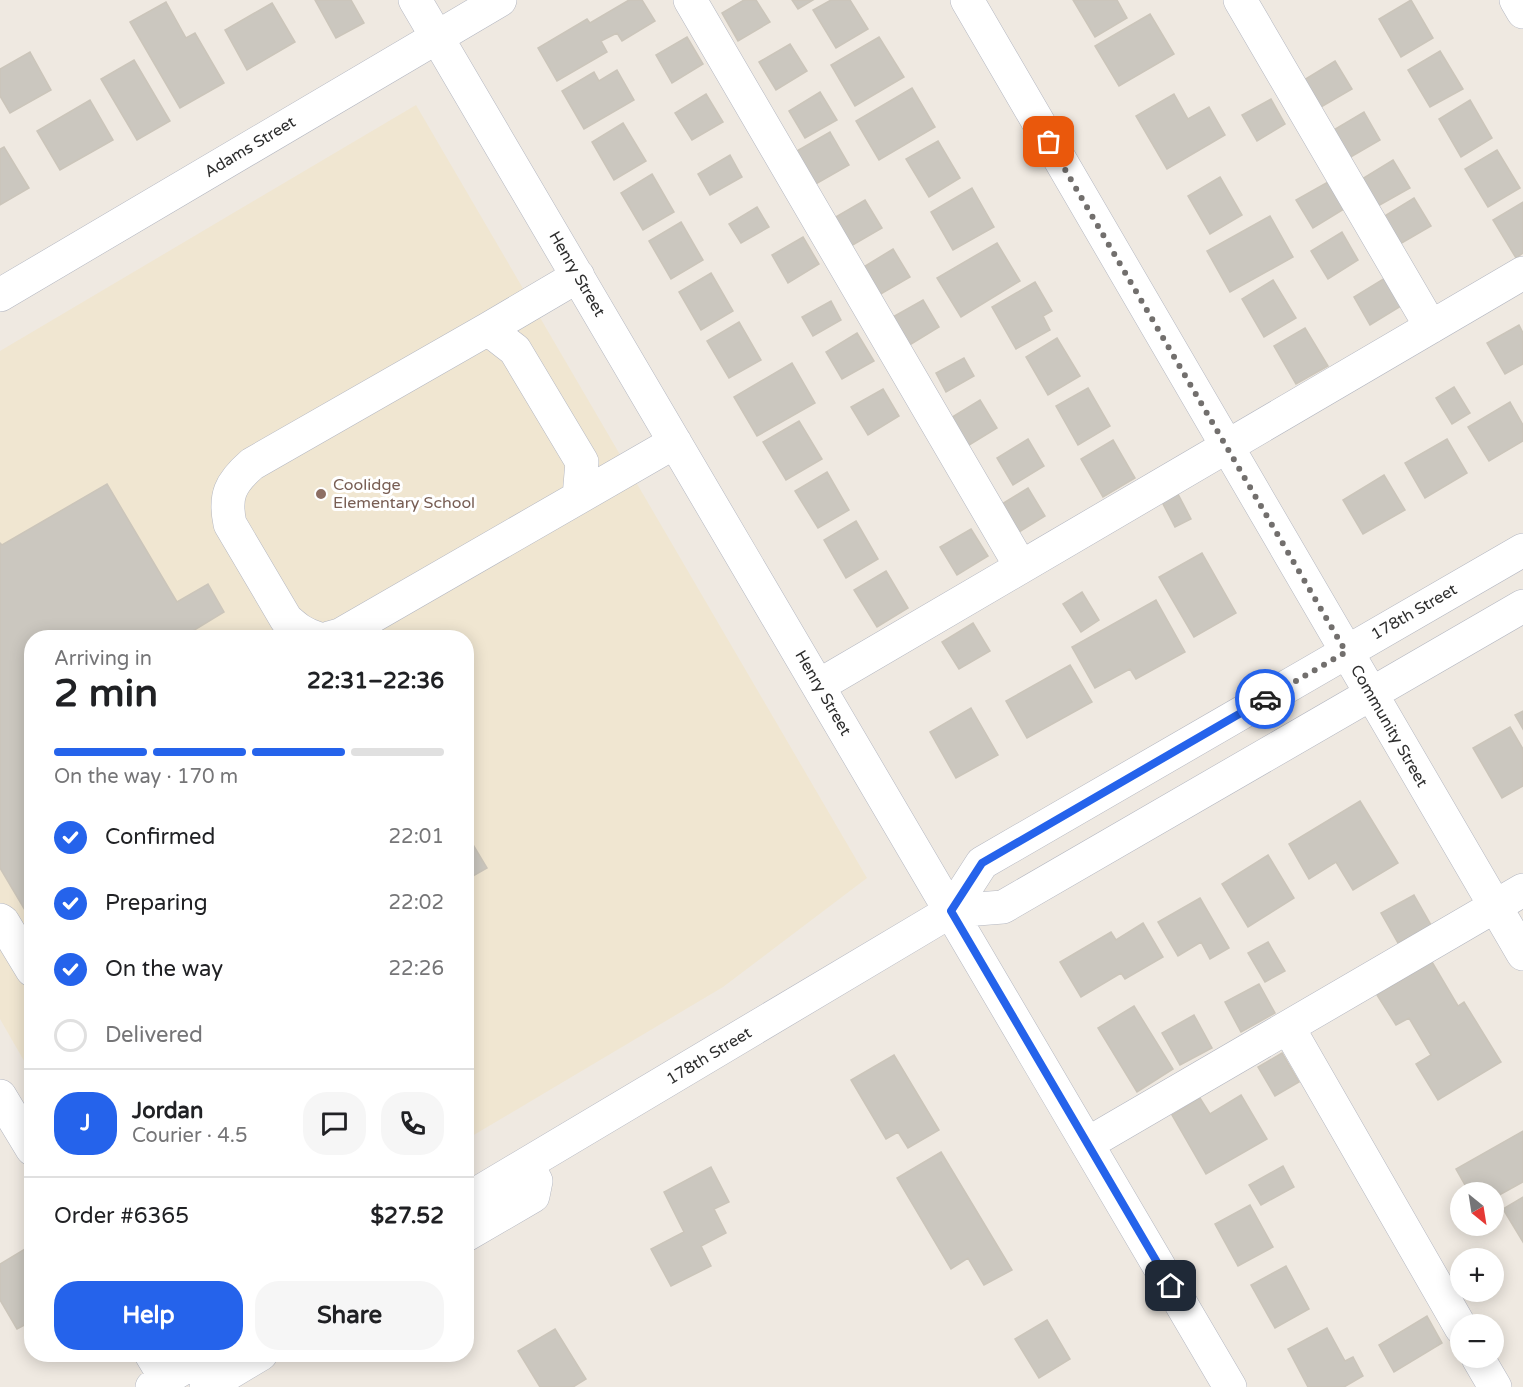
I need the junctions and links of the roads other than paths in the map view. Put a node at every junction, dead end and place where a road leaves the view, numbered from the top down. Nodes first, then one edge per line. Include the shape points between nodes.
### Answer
1 (416, 0) edge
2 (500, 0) edge
3 (690, 0) edge
4 (967, 0) edge
5 (1240, 0) edge
6 (1516, 0) edge
7 (1523, 12) edge
8 (437, 36) junction
9 (1523, 273) edge
10 (578, 276) junction
11 (0, 296) edge
12 (1431, 327) junction
13 (489, 329) junction
14 (675, 442) junction
15 (1227, 447) junction
16 (579, 497) junction
17 (1523, 550) edge
18 (1021, 567) junction
19 (1523, 606) edge
20 (298, 630) edge
21 (349, 630) edge
22 (1346, 652) junction
23 (818, 686) junction
24 (1371, 694) junction
25 (1523, 890) edge
26 (1495, 906) junction
27 (951, 911) junction
28 (0, 920) edge
29 (1523, 954) edge
30 (24, 957) edge
31 (1288, 1027) junction
32 (0, 1096) edge
33 (24, 1136) edge
34 (1087, 1144) junction
35 (527, 1164) junction
36 (474, 1195) edge
37 (474, 1230) edge
38 (1453, 1314) edge
39 (186, 1362) edge
40 (248, 1362) edge
41 (1484, 1368) edge
42 (156, 1373) edge
43 (206, 1387) edge
44 (1230, 1387) edge
45 (1495, 1387) edge

1 - 8 street, Henry Street
2 - 8 street, Adams Street
3 - 18 street
4 - 15 street, Community Street
5 - 12 street
6 - 7 street
8 - 10 street, Henry Street
8 - 11 street, Adams Street
9 - 12 street
10 - 13 street
10 - 14 street, Henry Street
12 - 15 street
13 - 16 street via 515,350 582,462
13 - 20 street via 252,464 239,476 229,494 230,525 286,619
14 - 16 street
14 - 23 street, Henry Street
15 - 18 street
15 - 22 street, Community Street
16 - 21 street
17 - 22 street, 178th Street
18 - 23 street
19 - 24 street, 178th Street
22 - 24 street, Community Street
22 - 27 street, 178th Street via 982,863
23 - 27 street, Henry Street
24 - 26 street, Community Street
24 - 27 street, 178th Street via 1003,907
25 - 26 street
26 - 29 street, Community Street
26 - 31 street
27 - 34 street, Henry Street
27 - 35 street, 178th Street
28 - 30 street
31 - 34 street
31 - 38 street
32 - 33 street
34 - 44 street, Henry Street
35 - 36 street, 178th Street
35 - 37 street via 536,1181 533,1196
39 - 42 street
40 - 43 street
41 - 45 street

